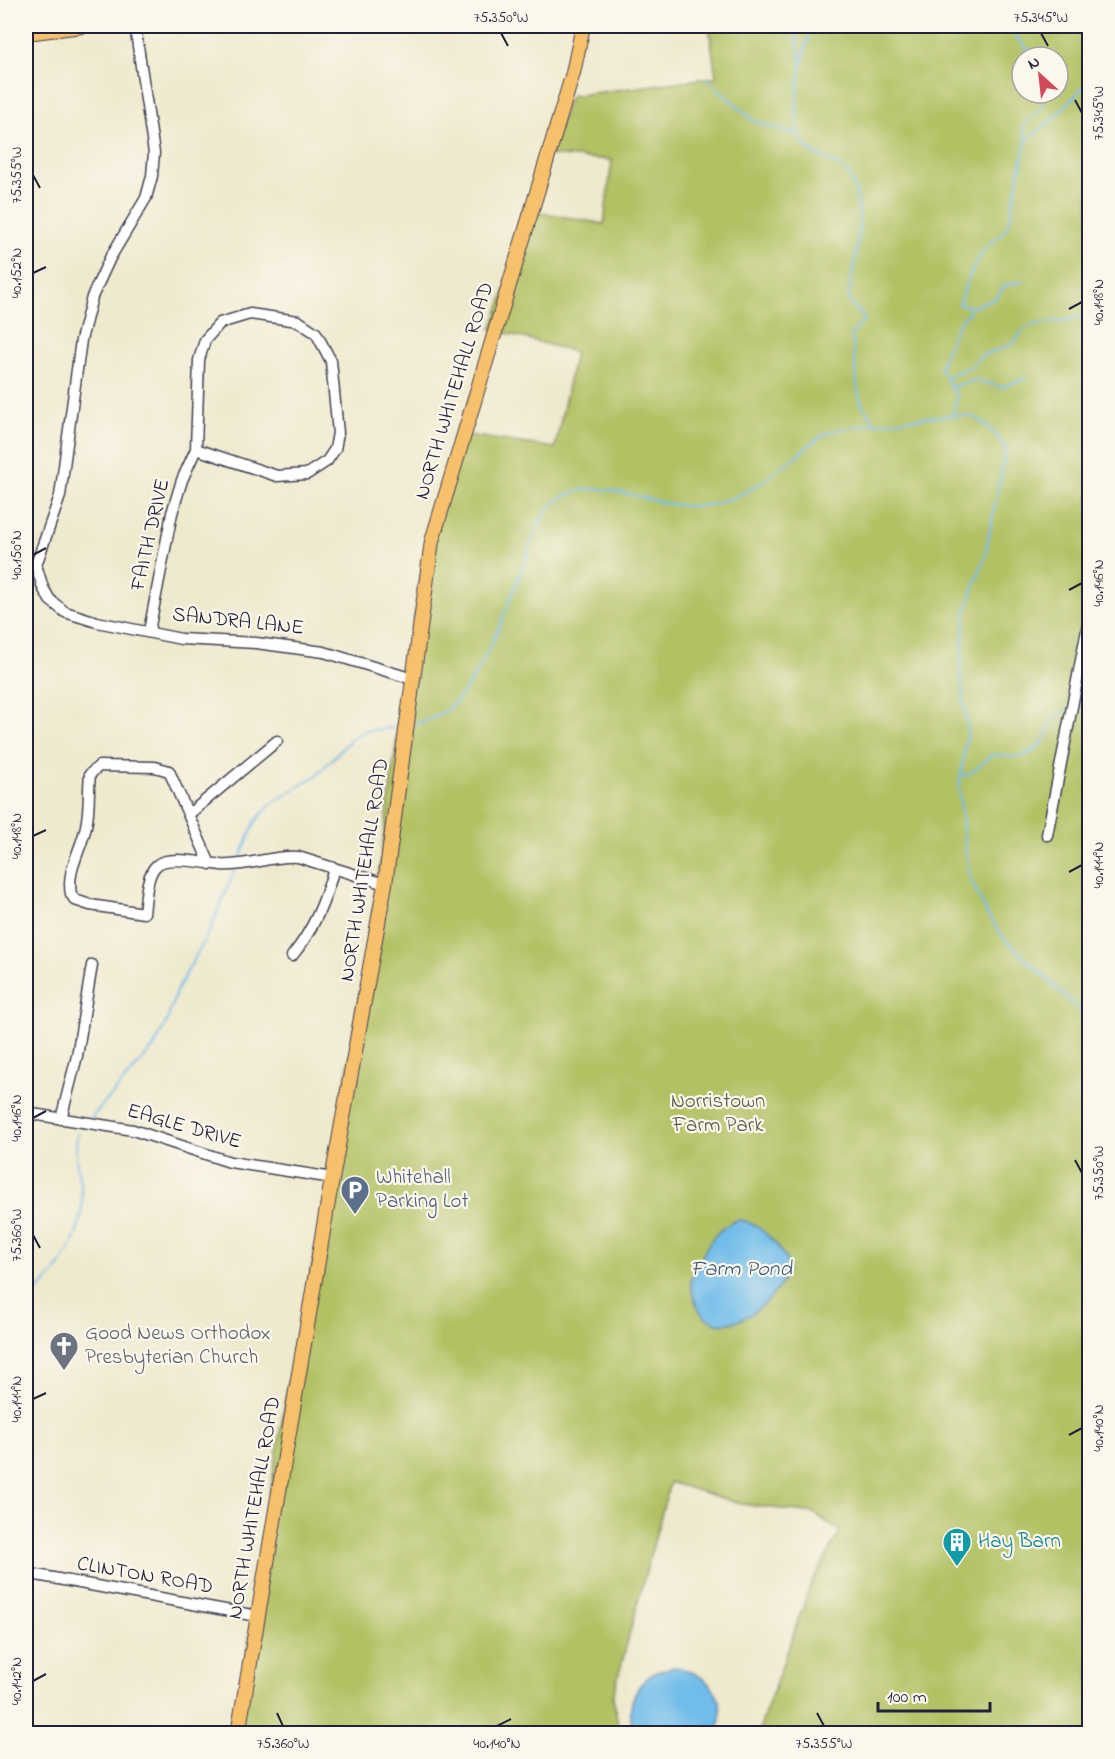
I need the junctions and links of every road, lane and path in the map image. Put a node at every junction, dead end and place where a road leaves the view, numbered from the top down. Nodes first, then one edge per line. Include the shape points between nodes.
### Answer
1 (82, 26) edge
2 (135, 26) edge
3 (583, 26) edge
4 (26, 33) edge
5 (196, 449) junction
6 (1089, 614) edge
7 (149, 631) junction
8 (413, 679) junction
9 (277, 741) dead end
10 (189, 814) junction
11 (1047, 835) dead end
12 (210, 864) junction
13 (334, 868) junction
14 (385, 884) junction
15 (292, 956) dead end
16 (92, 965) dead end
17 (26, 1113) edge
18 (61, 1119) junction
19 (333, 1178) junction
20 (26, 1574) edge
21 (257, 1616) junction
22 (26, 1729) edge
23 (48, 1734) edge
24 (238, 1734) edge

1 - 4 main road
2 - 7 street, SANDRA LANE via 154,153 152,176 146,198 92,297 81,340 60,495 36,565 50,600 65,612
3 - 8 main road, NORTH WHITEHALL ROAD via 573,73 432,541
5 - 5 street, FAITH DRIVE via 199,360 211,332 231,318 250,314 298,321 316,333 331,360 338,433 327,461 308,474 277,476
5 - 7 street, FAITH DRIVE via 172,513
6 - 11 street
7 - 8 street, SANDRA LANE via 181,639 324,652
8 - 14 main road, NORTH WHITEHALL ROAD
9 - 10 street
10 - 12 street
10 - 12 street via 173,778 162,767 94,768 89,782 87,826 73,865 71,894 75,900 90,905 144,913 151,872 156,865 176,860
12 - 13 street via 234,866 298,856
13 - 14 street
13 - 15 street via 308,937
14 - 19 main road, NORTH WHITEHALL ROAD
16 - 18 street via 77,1056
17 - 18 street, EAGLE DRIVE
18 - 19 street, EAGLE DRIVE via 133,1130 230,1162
19 - 21 main road, NORTH WHITEHALL ROAD
20 - 21 street, CLINTON ROAD
21 - 24 main road, NORTH WHITEHALL ROAD
22 - 23 street

